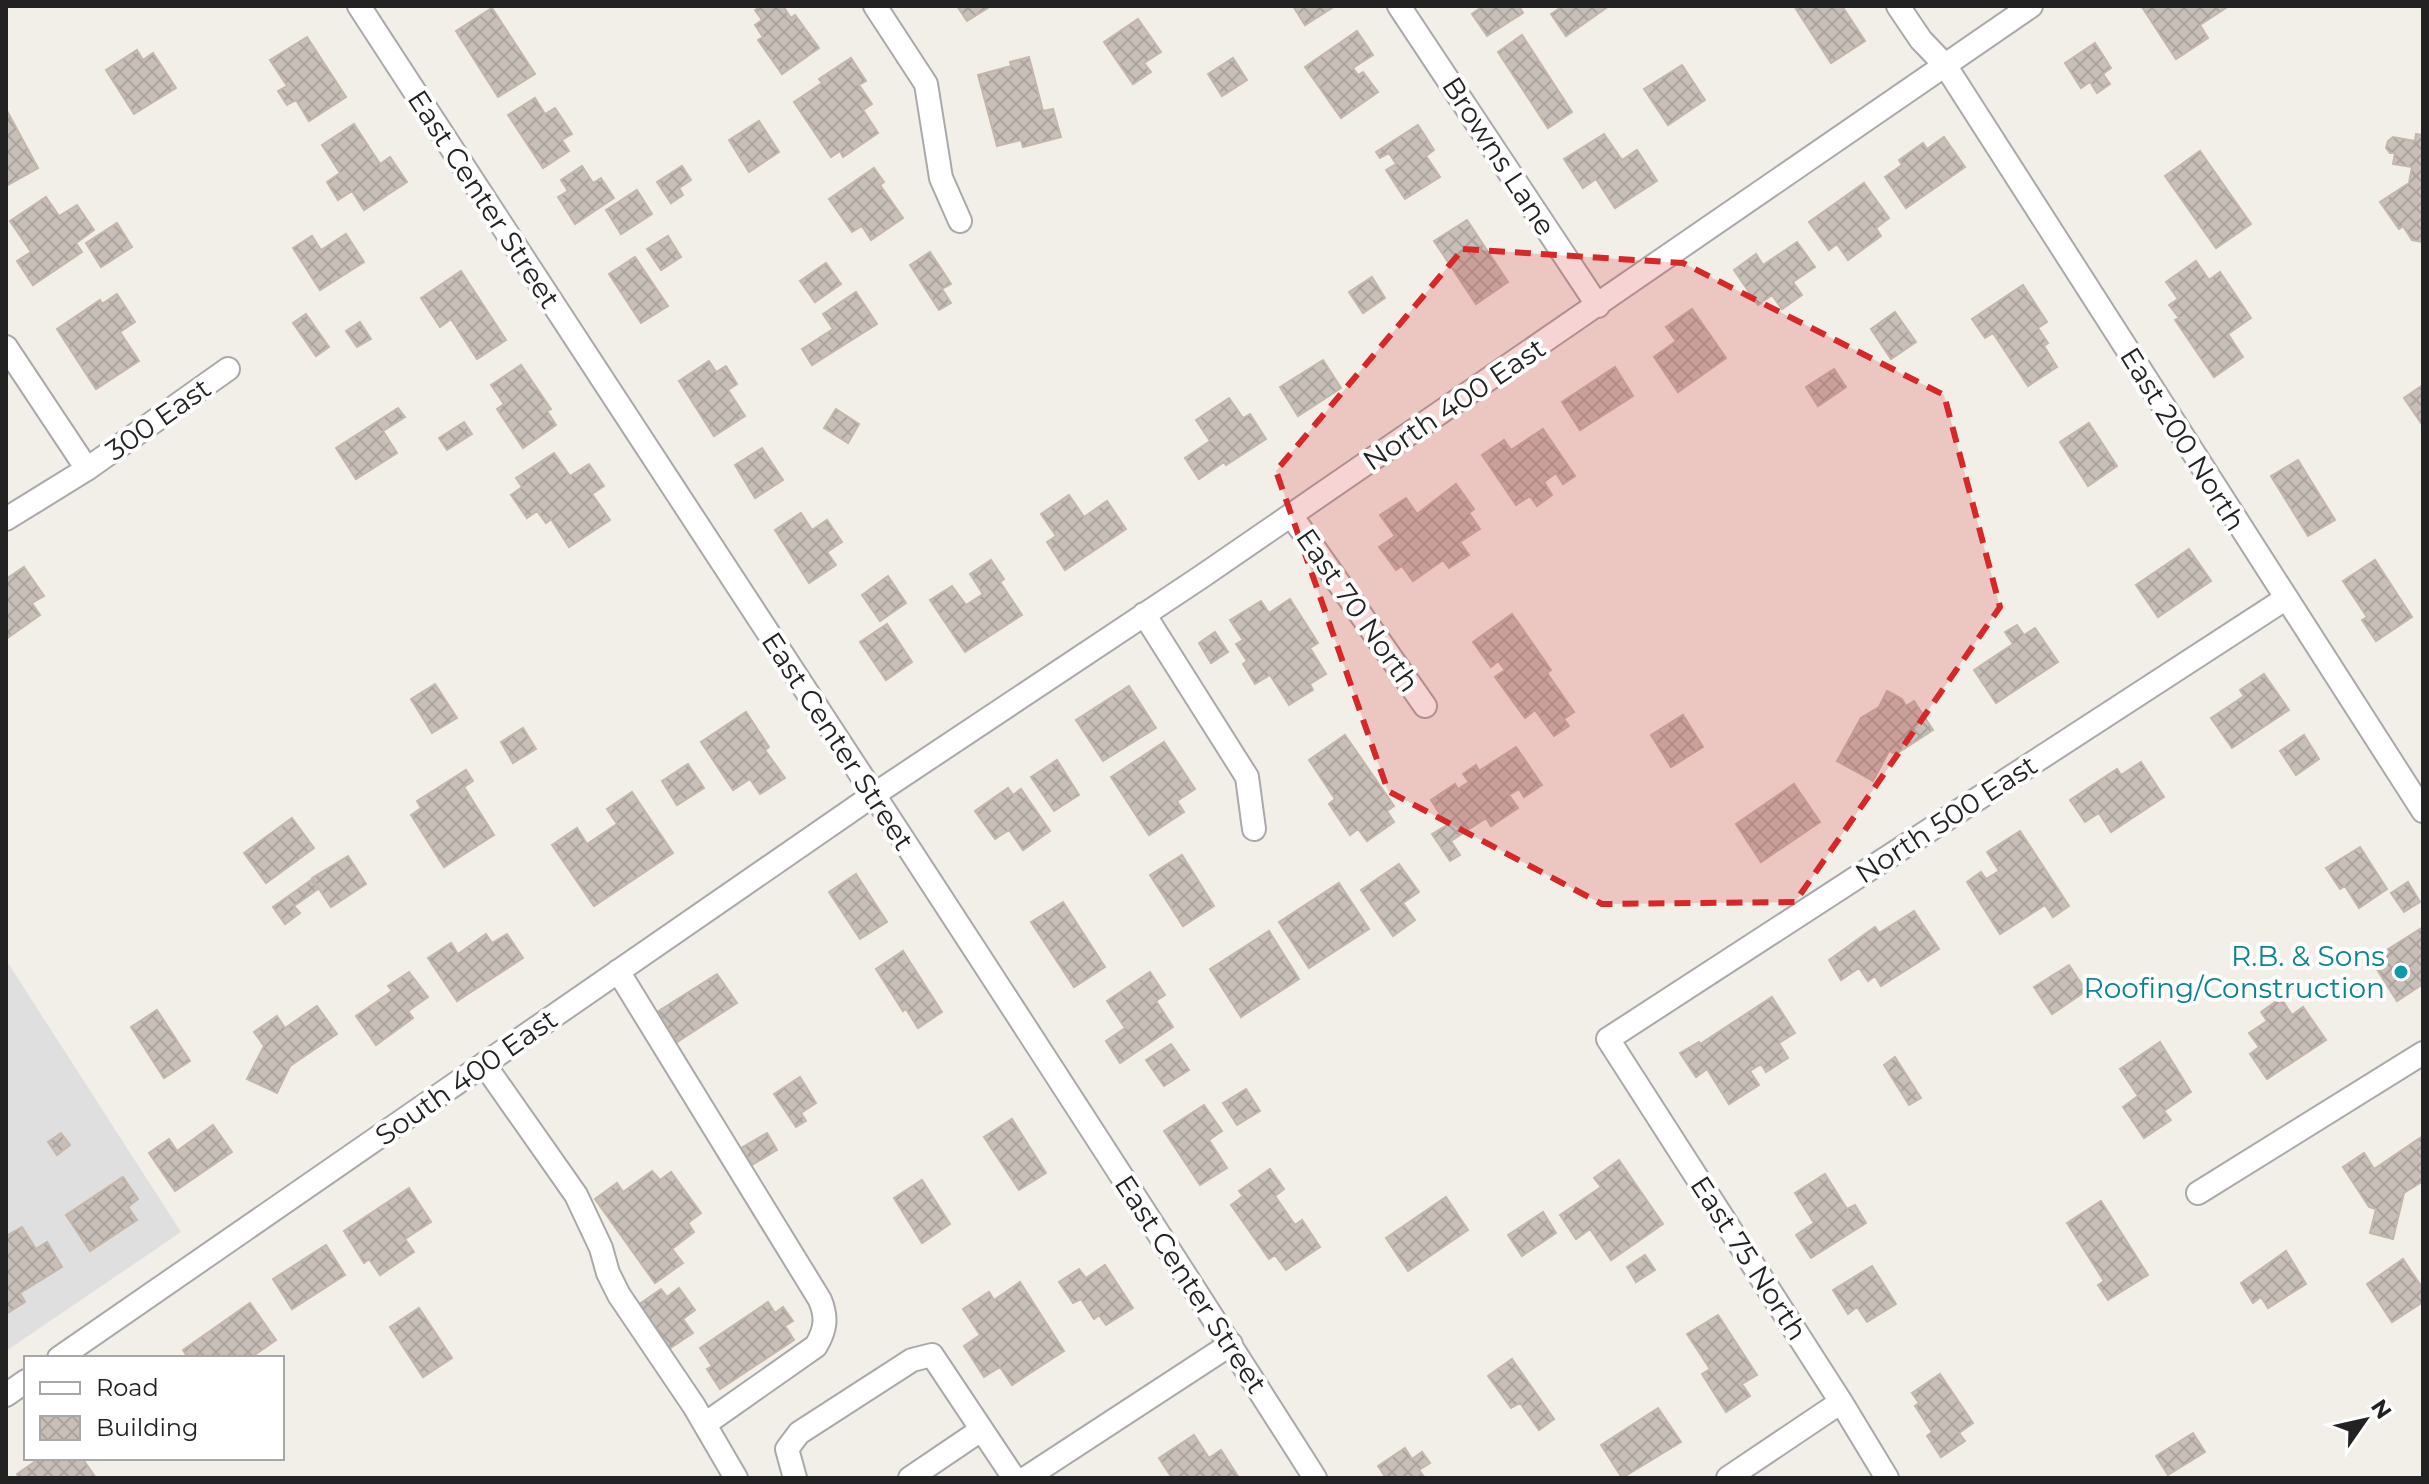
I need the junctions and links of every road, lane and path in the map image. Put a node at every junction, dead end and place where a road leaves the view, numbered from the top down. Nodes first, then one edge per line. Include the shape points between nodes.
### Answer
1 (359, 6) edge
2 (875, 6) edge
3 (1399, 6) edge
4 (1898, 6) edge
5 (2031, 6) edge
6 (1945, 65) junction
7 (960, 221) dead end
8 (1598, 306) junction
9 (6, 347) edge
10 (228, 369) dead end
11 (87, 469) junction
12 (1291, 515) junction
13 (6, 519) edge
14 (2285, 599) junction
15 (1144, 614) junction
16 (1425, 706) dead end
17 (872, 796) junction
18 (2423, 811) edge
19 (1254, 829) dead end
20 (618, 971) junction
21 (1608, 1039) joint
22 (2423, 1053) edge
23 (484, 1064) junction
24 (2198, 1193) dead end
25 (1231, 1344) junction
26 (62, 1356) edge
27 (24, 1382) edge
28 (6, 1395) edge
29 (1841, 1402) junction
30 (705, 1424) junction
31 (981, 1430) junction
32 (736, 1478) edge
33 (795, 1478) edge
34 (910, 1478) edge
35 (1014, 1478) edge
36 (1026, 1478) edge
37 (1315, 1478) edge
38 (1728, 1478) edge
39 (1887, 1478) edge

1 - 17 street, East Center Street
2 - 7 street via 926,84 941,178
3 - 8 street, Browns Lane
4 - 6 street, East 200 North
5 - 6 street, North 400 East
6 - 8 street, North 400 East
6 - 14 street, East 200 North
8 - 12 street, North 400 East
9 - 11 street
10 - 11 street, 300 East
11 - 13 street, 300 East
12 - 15 street, North 400 East
12 - 16 street, East 70 North
14 - 18 street, East 200 North
14 - 21 street, North 500 East
15 - 17 street, North 400 East
15 - 19 street via 1247,777
17 - 20 street, South 400 East
17 - 25 street, East Center Street
20 - 23 street, South 400 East
20 - 30 street via 825,1313 816,1346
21 - 29 street, East 75 North
22 - 24 street
23 - 26 street, South 400 East
23 - 30 street via 576,1195 619,1295
25 - 36 street
25 - 37 street, East Center Street
27 - 28 street
29 - 38 street
29 - 39 street, East 75 North
30 - 32 street
31 - 33 street via 932,1355 912,1360 799,1433 787,1449
31 - 34 street
31 - 35 street

